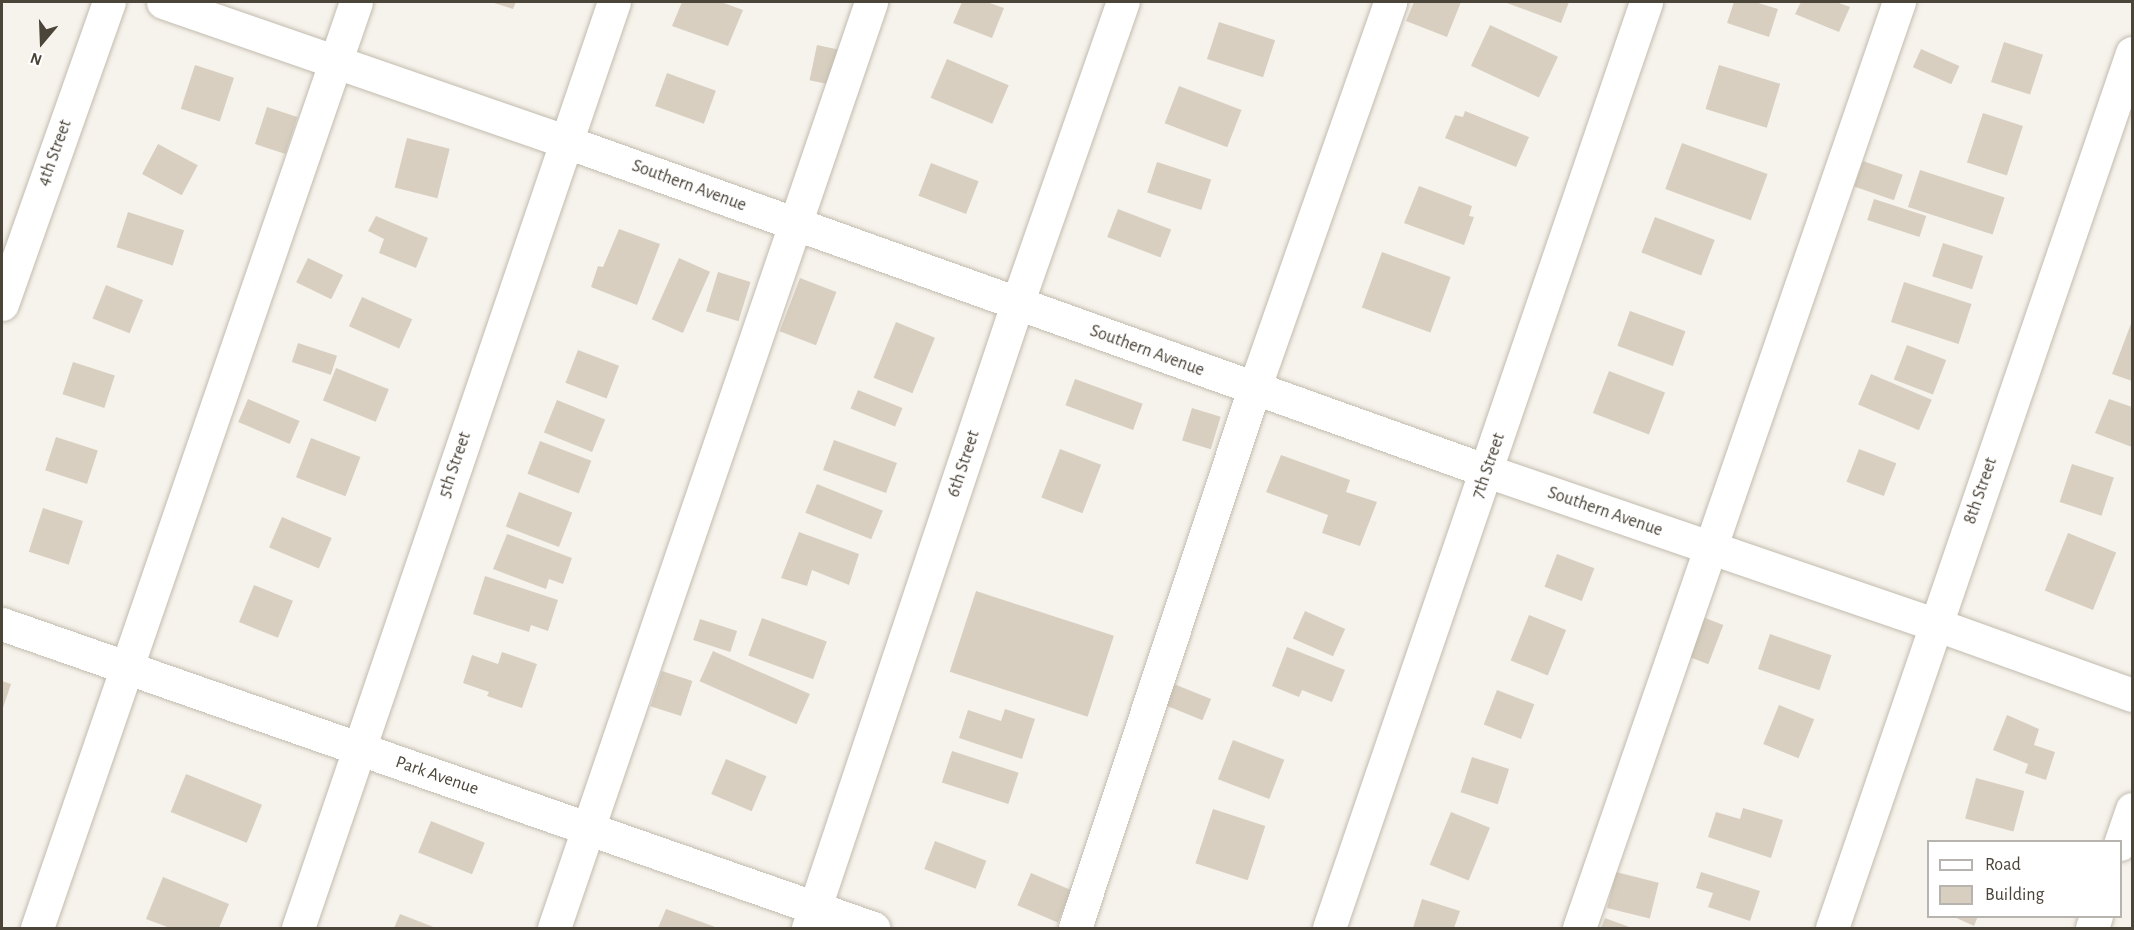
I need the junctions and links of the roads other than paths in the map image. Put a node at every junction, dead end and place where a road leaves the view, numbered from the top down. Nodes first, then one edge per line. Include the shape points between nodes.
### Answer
1 (109, 2) edge
2 (163, 2) edge
3 (356, 2) edge
4 (614, 2) edge
5 (871, 2) edge
6 (1123, 2) edge
7 (1390, 2) edge
8 (1646, 2) edge
9 (1899, 2) edge
10 (2133, 53) edge
11 (336, 62) junction
12 (564, 141) junction
13 (796, 225) junction
14 (2, 304) edge
15 (1017, 304) junction
16 (1254, 389) junction
17 (1487, 471) junction
18 (1710, 548) junction
19 (2, 624) edge
20 (1935, 624) junction
21 (127, 668) junction
22 (2133, 695) edge
23 (359, 748) junction
24 (2133, 809) edge
25 (588, 829) junction
26 (2122, 841) edge
27 (812, 918) edge
28 (36, 928) edge
29 (298, 928) edge
30 (554, 928) edge
31 (873, 928) edge
32 (1075, 928) edge
33 (1329, 928) edge
34 (1579, 928) edge
35 (1832, 928) edge

1 - 14 street, 4th Street
2 - 11 street, Southern Avenue
3 - 11 street
4 - 12 street, 5th Street
5 - 13 street
6 - 15 street, 6th Street
7 - 16 street
8 - 17 street, 7th Street
9 - 18 street
10 - 20 street, 8th Street
11 - 12 street, Southern Avenue
11 - 21 street
12 - 13 street, Southern Avenue
12 - 23 street, 5th Street
13 - 15 street, Southern Avenue
13 - 25 street
15 - 16 street, Southern Avenue
15 - 27 street, 6th Street
16 - 17 street, Southern Avenue
16 - 32 street
17 - 18 street, Southern Avenue
17 - 33 street, 7th Street
18 - 20 street, Southern Avenue
18 - 34 street
19 - 21 street, Park Avenue
20 - 22 street, Southern Avenue
20 - 35 street, 8th Street
21 - 23 street, Park Avenue
21 - 28 street
23 - 25 street, Park Avenue
23 - 29 street, 5th Street
24 - 26 street
25 - 27 street, Park Avenue
25 - 30 street
27 - 31 street, Park Avenue

